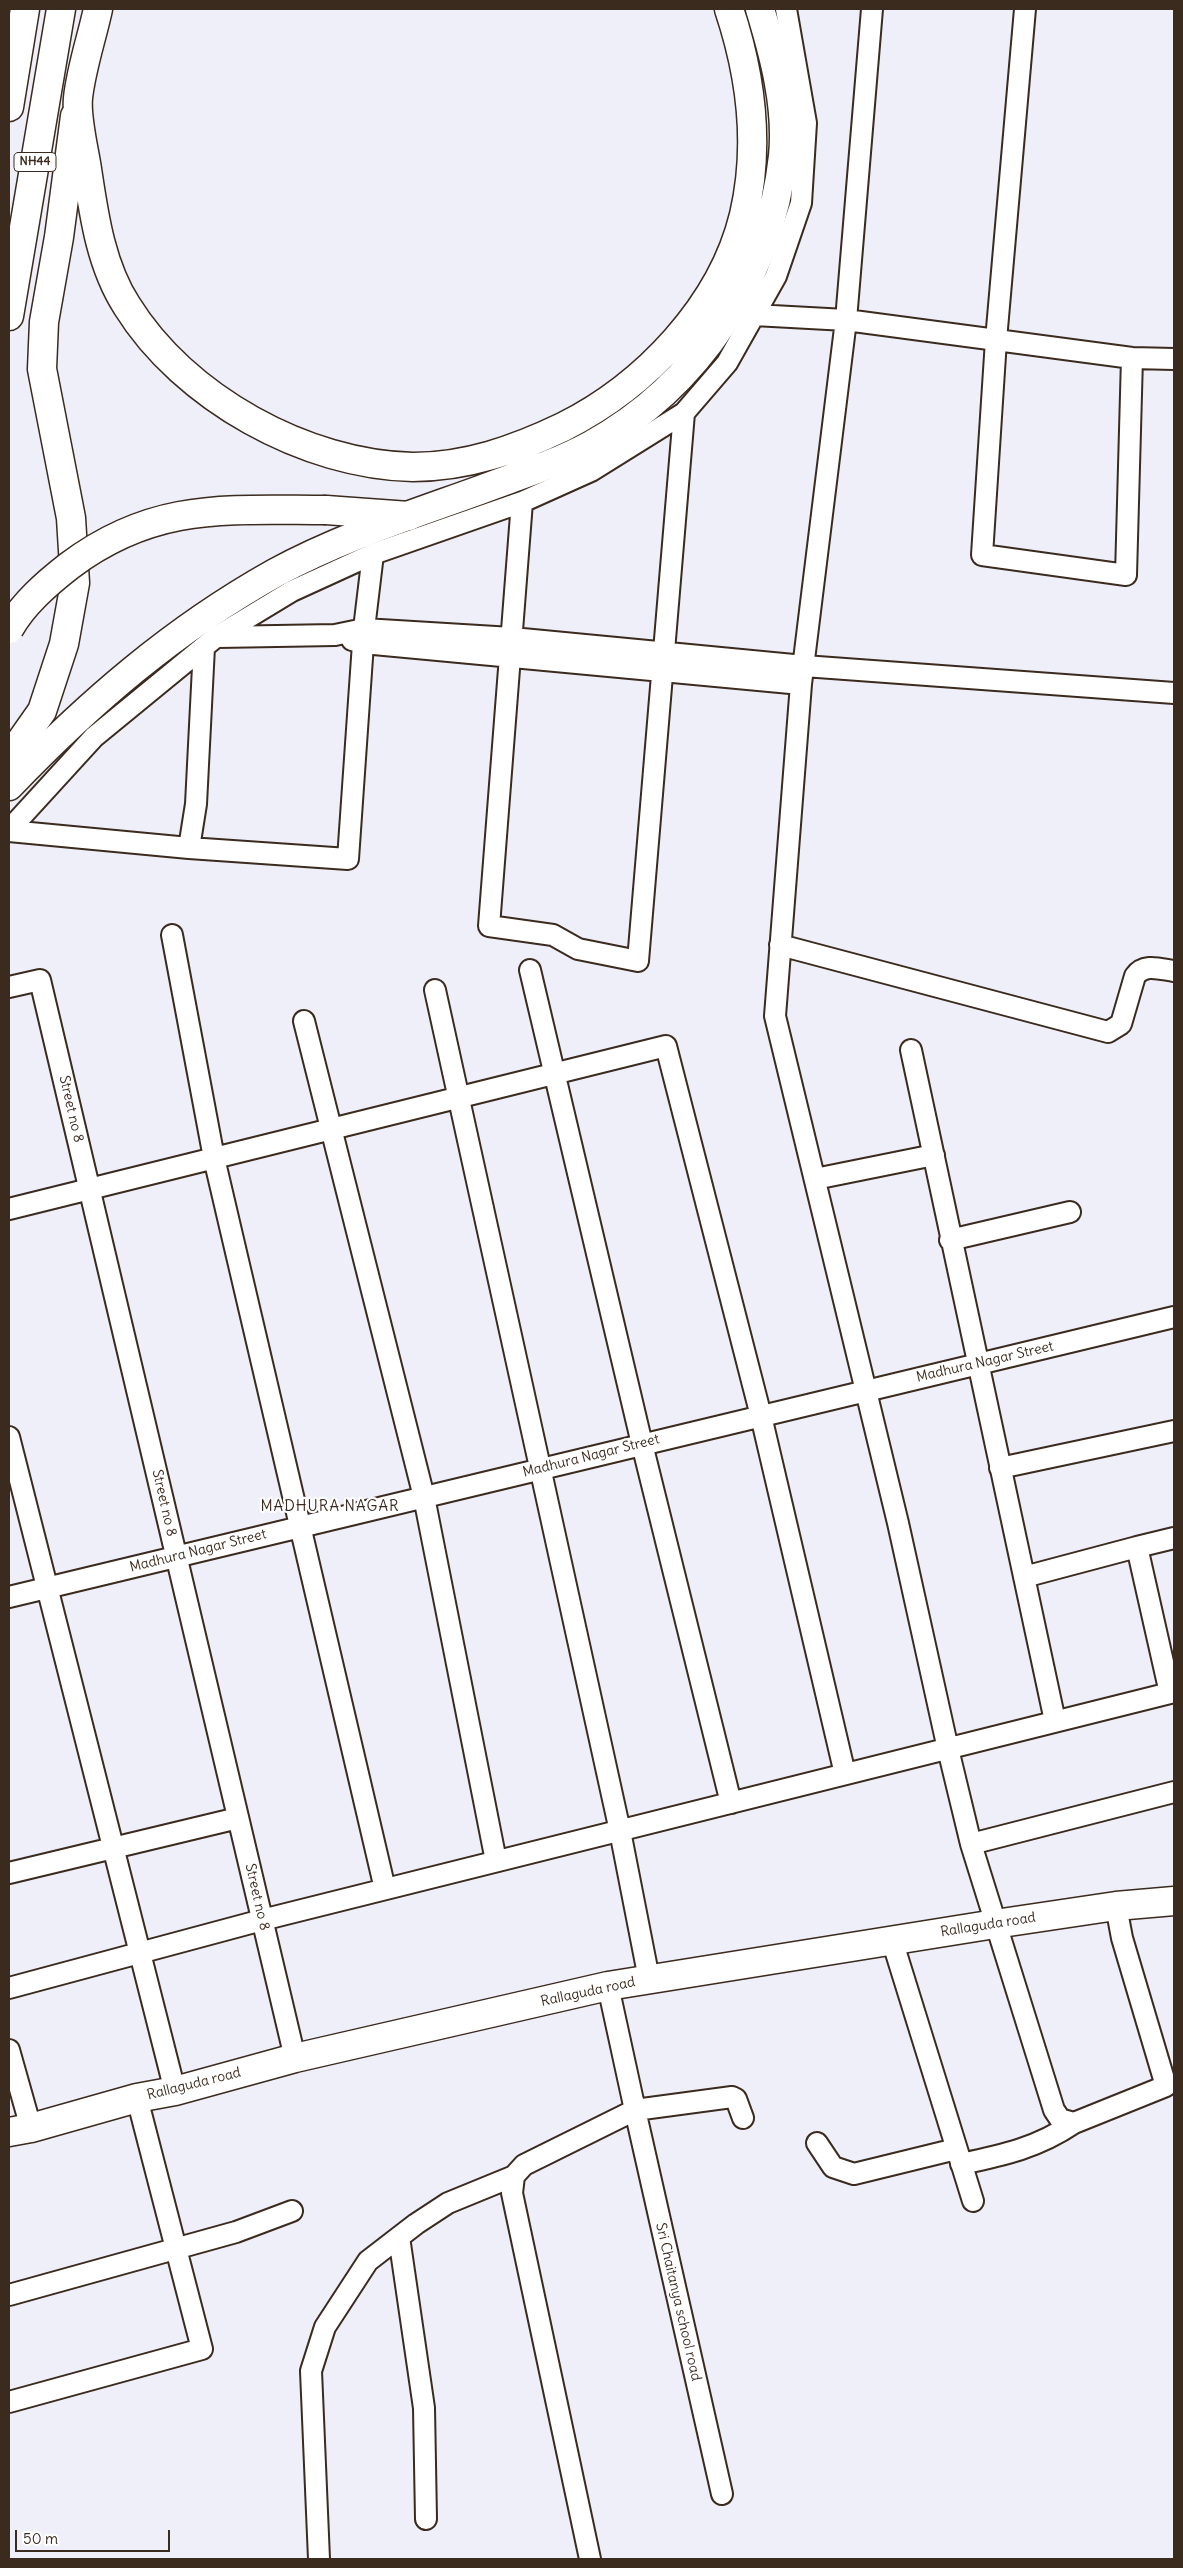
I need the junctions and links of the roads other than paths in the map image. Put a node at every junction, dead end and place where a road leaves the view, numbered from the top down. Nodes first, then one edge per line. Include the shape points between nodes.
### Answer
1 (26, 9) edge
2 (61, 9) edge
3 (98, 9) edge
4 (729, 9) edge
5 (760, 9) edge
6 (786, 9) edge
7 (872, 9) edge
8 (1025, 9) edge
9 (78, 100) junction
10 (9, 107) edge
11 (754, 315) junction
12 (9, 316) edge
13 (846, 320) junction
14 (996, 340) junction
15 (1132, 358) junction
16 (1174, 359) edge
17 (684, 413) junction
18 (522, 502) junction
19 (409, 516) junction
20 (373, 554) junction
21 (9, 629) edge
22 (364, 636) junction
23 (210, 642) junction
24 (511, 648) junction
25 (664, 662) junction
26 (803, 675) junction
27 (1174, 693) edge
28 (9, 758) edge
29 (9, 786) edge
30 (9, 830) edge
31 (189, 848) junction
32 (172, 935) dead end
33 (780, 945) junction
34 (530, 970) dead end
35 (1174, 971) edge
36 (9, 987) edge
37 (435, 990) dead end
38 (304, 1021) dead end
39 (911, 1050) dead end
40 (552, 1074) junction
41 (459, 1097) junction
42 (332, 1129) junction
43 (934, 1155) junction
44 (214, 1158) junction
45 (815, 1179) junction
46 (90, 1189) junction
47 (9, 1209) edge
48 (1070, 1212) dead end
49 (950, 1240) junction
50 (1174, 1317) edge
51 (978, 1364) junction
52 (866, 1390) junction
53 (761, 1416) junction
54 (1174, 1430) edge
55 (9, 1437) edge
56 (642, 1444) junction
57 (12, 1464) edge
58 (1000, 1468) junction
59 (540, 1469) junction
60 (424, 1497) junction
61 (300, 1526) junction
62 (1174, 1538) edge
63 (1137, 1547) junction
64 (176, 1556) junction
65 (1024, 1577) junction
66 (46, 1588) junction
67 (9, 1596) edge
68 (1172, 1692) edge
69 (1056, 1721) junction
70 (948, 1749) junction
71 (845, 1774) junction
72 (1174, 1792) edge
73 (731, 1803) junction
74 (238, 1818) junction
75 (620, 1831) junction
76 (972, 1844) junction
77 (113, 1848) junction
78 (496, 1861) junction
79 (9, 1873) edge
80 (385, 1890) junction
81 (1174, 1901) edge
82 (1116, 1906) junction
83 (262, 1920) junction
84 (995, 1924) junction
85 (892, 1940) junction
86 (141, 1952) junction
87 (649, 1979) junction
88 (608, 1986) junction
89 (9, 1988) edge
90 (9, 2050) edge
91 (294, 2058) junction
92 (175, 2091) junction
93 (137, 2098) junction
94 (635, 2110) junction
95 (743, 2118) dead end
96 (1074, 2123) junction
97 (15, 2132) edge
98 (817, 2144) dead end
99 (959, 2157) junction
100 (514, 2176) junction
101 (972, 2201) dead end
102 (292, 2211) dead end
103 (399, 2237) junction
104 (177, 2248) junction
105 (9, 2295) edge
106 (9, 2402) edge
107 (722, 2494) dead end
108 (426, 2519) dead end
109 (319, 2559) edge
110 (590, 2559) edge

1 - 10 main road
2 - 12 main road, NH44
3 - 9 main road
4 - 9 main road via 742,50 749,91 750,179 743,217 730,255 700,309 661,358 592,412 498,454 458,463 413,467 358,462 312,448 256,423 213,395 176,365 147,335 126,305 109,270 98,230
5 - 19 main road via 778,82 783,154 775,206 761,249 739,298 715,335 663,394 590,445 539,468
6 - 11 street via 806,123 802,203 776,276
7 - 13 street
8 - 14 street
9 - 28 main road via 44,322 42,369 71,518 75,583 64,644 42,712
11 - 13 street
11 - 17 street via 727,363
13 - 14 street
13 - 26 street
14 - 15 street
14 - 15 street via 982,554 1126,575
15 - 16 street
17 - 18 street via 591,471
17 - 25 street
18 - 20 street
18 - 24 street
19 - 21 main road, bridge via 326,510 215,511 172,516 132,528 95,547 53,579 30,601
19 - 29 main road via 276,573 167,641 54,739
20 - 22 street
20 - 23 street via 292,591
22 - 23 street
22 - 24 street
22 - 31 street via 348,859
23 - 30 street via 94,737
23 - 31 street via 196,804
24 - 25 street
24 - 25 street via 489,926 553,935 578,949 638,961
25 - 26 street
26 - 27 street
26 - 33 street
30 - 31 street
32 - 44 street
33 - 35 street via 1108,1032 1121,1024 1139,970 1145,967
33 - 45 street via 775,1016
34 - 40 street
36 - 46 street, Street no 8 via 40,980
37 - 41 street
38 - 42 street
39 - 43 street
40 - 41 street
40 - 53 street via 666,1046
40 - 56 street via 602,1267
41 - 42 street
41 - 59 street
42 - 44 street
42 - 60 street
43 - 45 street
43 - 49 street
44 - 46 street
44 - 61 street
45 - 52 street
46 - 47 street
46 - 64 street, Street no 8
48 - 49 street
49 - 51 street
50 - 51 street, Madhura Nagar Street
51 - 52 street, Madhura Nagar Street
51 - 58 street
52 - 53 street, Madhura Nagar Street
52 - 70 street
53 - 56 street, Madhura Nagar Street
53 - 71 street
54 - 58 street
55 - 57 street
56 - 59 street, Madhura Nagar Street
56 - 73 street
57 - 66 street
58 - 65 street
59 - 60 street, Madhura Nagar Street
59 - 75 street
60 - 61 street, Madhura Nagar Street
60 - 78 street
61 - 64 street, Madhura Nagar Street
61 - 80 street
62 - 63 street
63 - 65 street
63 - 68 street
64 - 66 street, Madhura Nagar Street
64 - 74 street, Street no 8
65 - 69 street
66 - 67 street, Madhura Nagar Street
66 - 77 street
68 - 69 street
69 - 70 street
70 - 71 street
70 - 76 street
71 - 73 street
72 - 76 street
73 - 75 street
74 - 77 street
74 - 83 street, Street no 8
75 - 78 street
75 - 87 street
76 - 84 street
77 - 79 street
77 - 86 street
78 - 80 street
80 - 83 street
81 - 82 main road, Rallaguda road
82 - 84 main road, Rallaguda road
82 - 96 street via 1122,1938 1166,2086
83 - 86 street
83 - 91 street, Street no 8
84 - 85 main road, Rallaguda road
84 - 96 street via 1054,2110 1060,2120
85 - 87 main road, Rallaguda road
85 - 99 street
86 - 89 street
86 - 92 street
87 - 88 main road, Rallaguda road
88 - 91 main road, Rallaguda road
88 - 94 street, Sri Chaitanya school road
90 - 97 street
91 - 92 main road, Rallaguda road
92 - 93 main road, Rallaguda road
93 - 97 main road, Rallaguda road
93 - 104 street
94 - 95 street via 732,2097 736,2099
94 - 100 street via 524,2165
94 - 107 street, Sri Chaitanya school road
96 - 99 street via 1035,2145
98 - 99 street via 833,2167 854,2174
99 - 101 street
100 - 103 street via 448,2203
100 - 110 street via 512,2193
102 - 104 street via 236,2232
103 - 108 street via 424,2408
103 - 109 street via 368,2261 345,2293 325,2327 311,2371
104 - 105 street
104 - 106 street via 202,2349

